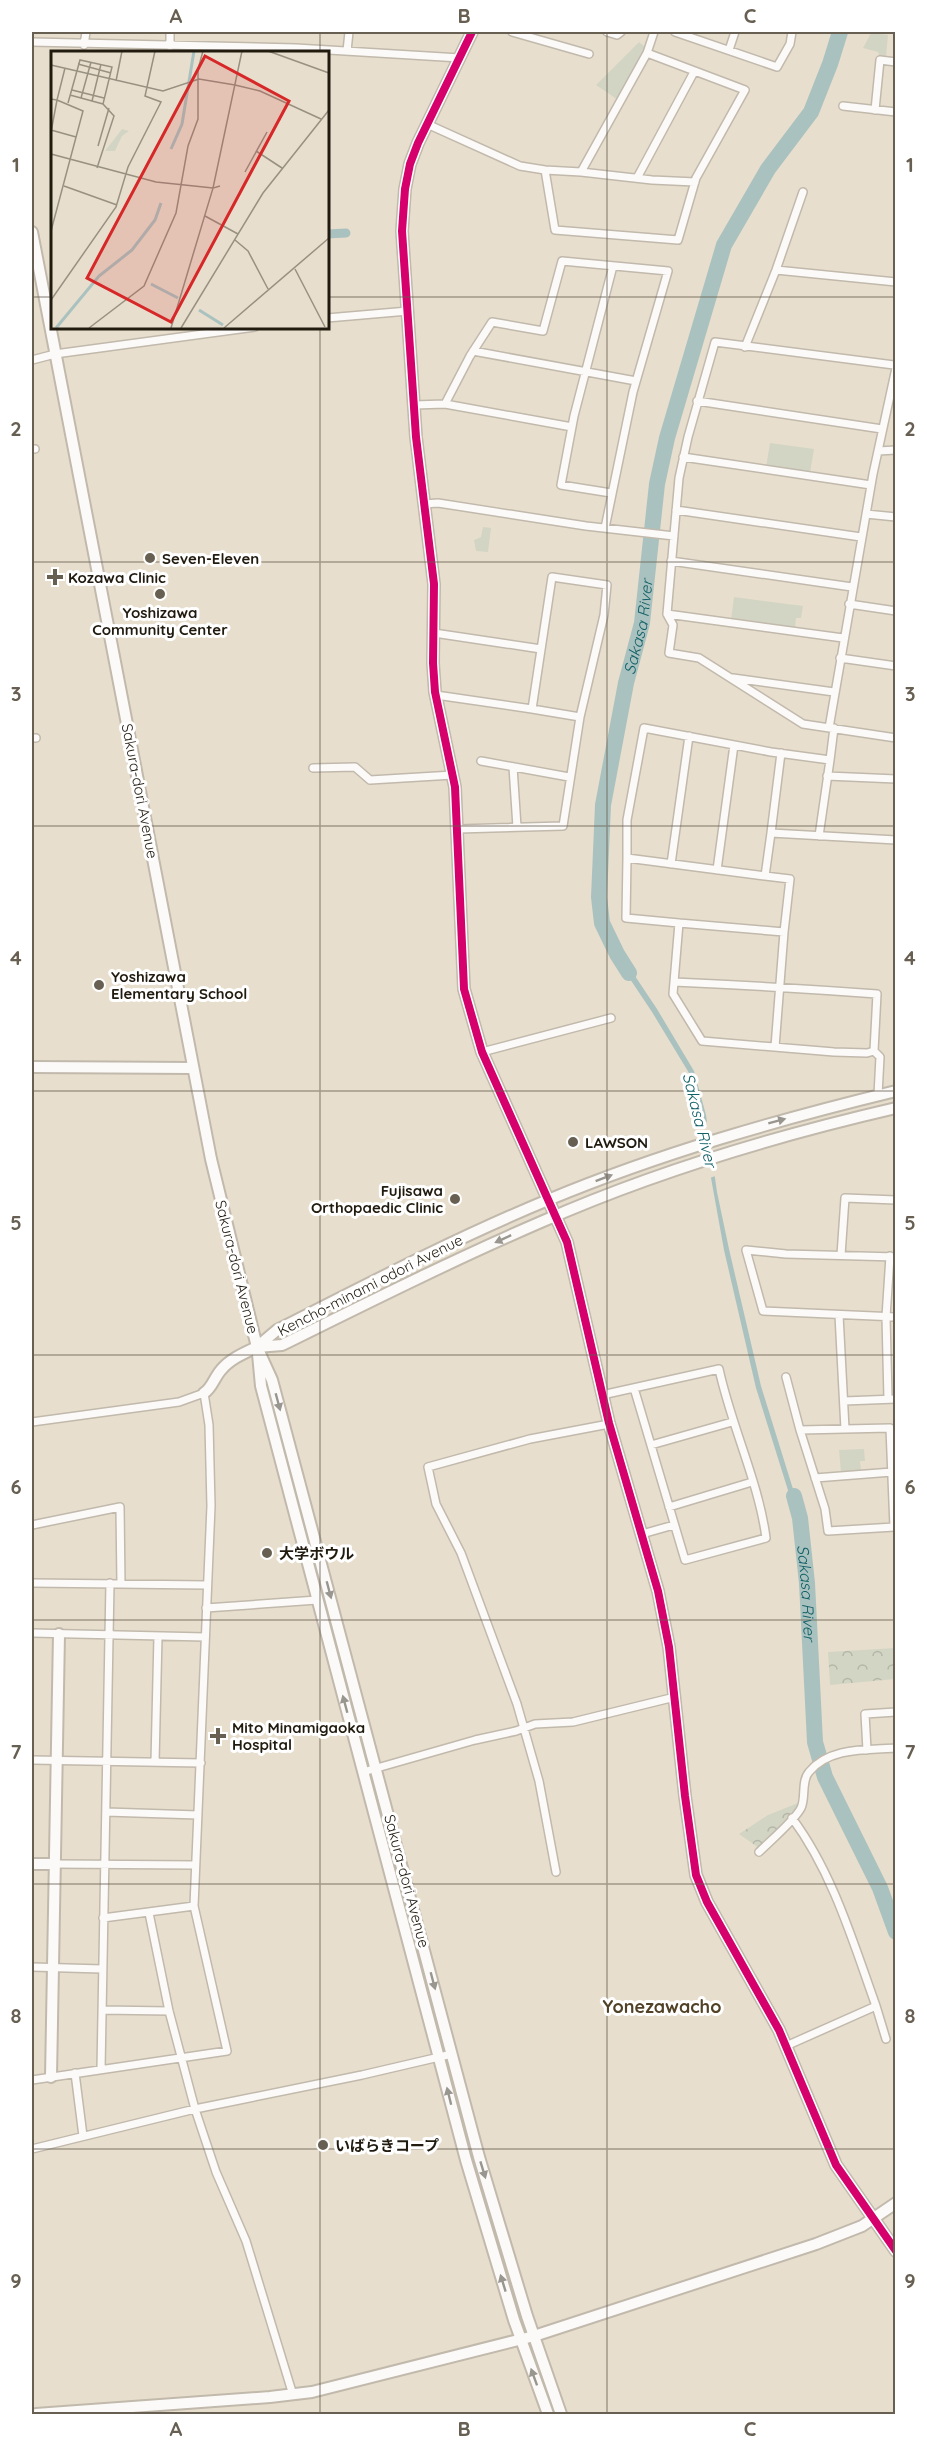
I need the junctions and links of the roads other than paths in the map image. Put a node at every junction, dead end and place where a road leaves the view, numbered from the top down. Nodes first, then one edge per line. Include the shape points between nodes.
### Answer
1 (86, 32) edge
2 (170, 32) edge
3 (349, 32) edge
4 (472, 32) edge
5 (512, 32) edge
6 (607, 32) edge
7 (621, 32) edge
8 (654, 32) edge
9 (675, 32) edge
10 (735, 32) edge
11 (792, 32) edge
12 (32, 42) edge
13 (84, 45) junction
14 (170, 46) junction
15 (194, 50) edge
16 (257, 50) edge
17 (729, 50) junction
18 (347, 51) junction
19 (646, 53) junction
20 (589, 54) dead end
21 (460, 58) junction
22 (896, 62) edge
23 (694, 72) junction
24 (843, 106) dead end
25 (875, 110) junction
26 (896, 112) edge
27 (427, 124) junction
28 (544, 170) junction
29 (581, 172) junction
30 (637, 178) junction
31 (695, 182) junction
32 (803, 192) dead end
33 (32, 232) edge
34 (613, 266) junction
35 (776, 270) junction
36 (896, 282) edge
37 (408, 310) junction
38 (328, 318) edge
39 (248, 328) edge
40 (745, 347) junction
41 (473, 351) junction
42 (55, 354) junction
43 (32, 360) edge
44 (896, 368) edge
45 (585, 371) junction
46 (636, 381) junction
47 (698, 401) junction
48 (445, 404) junction
49 (414, 405) junction
50 (572, 427) junction
51 (882, 429) junction
52 (896, 450) edge
53 (878, 451) junction
54 (683, 457) junction
55 (871, 485) junction
56 (611, 493) junction
57 (424, 504) junction
58 (676, 510) junction
59 (866, 513) junction
60 (896, 517) edge
61 (605, 528) junction
62 (670, 536) junction
63 (861, 537) junction
64 (671, 561) junction
65 (852, 587) junction
66 (849, 604) junction
67 (896, 610) edge
68 (667, 614) junction
69 (434, 633) junction
70 (843, 638) junction
71 (541, 649) junction
72 (840, 658) junction
73 (896, 666) edge
74 (730, 678) junction
75 (834, 692) junction
76 (436, 695) junction
77 (532, 709) junction
78 (580, 717) junction
79 (832, 728) junction
80 (689, 736) junction
81 (896, 738) edge
82 (734, 745) junction
83 (781, 753) junction
84 (830, 760) junction
85 (481, 761) dead end
86 (513, 767) junction
87 (313, 768) dead end
88 (453, 775) junction
89 (828, 776) junction
90 (569, 777) junction
91 (896, 779) edge
92 (517, 827) junction
93 (458, 829) junction
94 (771, 833) junction
95 (819, 836) junction
96 (896, 840) edge
97 (627, 858) junction
98 (671, 864) junction
99 (717, 870) junction
100 (765, 876) junction
101 (679, 923) junction
102 (784, 932) junction
103 (674, 982) junction
104 (779, 987) junction
105 (611, 1018) dead end
106 (775, 1047) junction
107 (874, 1051) junction
108 (482, 1052) junction
109 (32, 1067) edge
110 (193, 1068) junction
111 (896, 1091) edge
112 (878, 1095) junction
113 (896, 1108) edge
114 (549, 1200) junction
115 (896, 1200) edge
116 (556, 1215) junction
117 (841, 1255) junction
118 (892, 1257) edge
119 (839, 1315) junction
120 (886, 1317) junction
121 (896, 1317) edge
122 (257, 1347) junction
123 (786, 1377) dead end
124 (634, 1388) junction
125 (204, 1393) junction
126 (602, 1395) junction
127 (892, 1399) edge
128 (844, 1401) junction
129 (32, 1422) edge
130 (732, 1422) junction
131 (609, 1424) junction
132 (845, 1429) junction
133 (800, 1430) junction
134 (651, 1445) junction
135 (892, 1472) junction
136 (815, 1478) junction
137 (752, 1482) junction
138 (894, 1483) edge
139 (669, 1507) junction
140 (32, 1525) edge
141 (674, 1525) junction
142 (642, 1534) junction
143 (32, 1583) edge
144 (110, 1583) junction
145 (121, 1584) junction
146 (207, 1585) junction
147 (317, 1600) junction
148 (206, 1608) junction
149 (32, 1633) edge
150 (59, 1634) junction
151 (109, 1635) junction
152 (158, 1636) junction
153 (205, 1637) junction
154 (675, 1697) junction
155 (896, 1712) edge
156 (524, 1728) junction
157 (896, 1748) edge
158 (867, 1750) junction
159 (32, 1760) edge
160 (57, 1761) junction
161 (106, 1762) junction
162 (155, 1762) junction
163 (201, 1763) junction
164 (377, 1768) junction
165 (363, 1772) junction
166 (106, 1812) junction
167 (198, 1815) junction
168 (792, 1818) junction
169 (759, 1852) dead end
170 (32, 1863) edge
171 (54, 1864) junction
172 (104, 1864) junction
173 (195, 1865) junction
174 (556, 1872) dead end
175 (194, 1906) junction
176 (149, 1913) junction
177 (103, 1918) junction
178 (32, 1967) edge
179 (52, 1968) junction
180 (102, 1969) junction
181 (876, 2006) junction
182 (102, 2010) junction
183 (169, 2011) junction
184 (886, 2039) dead end
185 (786, 2046) junction
186 (452, 2054) junction
187 (439, 2057) junction
188 (181, 2059) junction
189 (101, 2069) junction
190 (75, 2073) junction
191 (51, 2077) junction
192 (32, 2080) edge
193 (195, 2109) junction
194 (83, 2136) junction
195 (32, 2149) edge
196 (896, 2203) edge
197 (873, 2220) junction
198 (896, 2252) edge
199 (534, 2336) junction
200 (520, 2339) junction
201 (293, 2395) junction
202 (36, 2415) edge
203 (548, 2415) edge
204 (561, 2415) edge

1 - 13 street
2 - 14 street
3 - 18 street
4 - 21 street
5 - 20 street
6 - 7 street
8 - 19 street
9 - 17 street
10 - 17 street
11 - 17 street via 777,67
12 - 13 street
13 - 14 street
14 - 15 street
15 - 16 street
16 - 18 street
18 - 21 street
19 - 23 street
19 - 29 street
21 - 27 street
22 - 25 street via 880,60
23 - 30 street
23 - 31 street via 745,90
24 - 25 street
25 - 26 street
27 - 28 street via 520,166
27 - 37 street via 410,164 403,211
28 - 29 street
28 - 31 street via 555,230 639,237 678,240
29 - 30 street
30 - 31 street
32 - 35 street
33 - 42 street, Sakura-dori Avenue
34 - 41 street via 562,261 543,331 492,322
34 - 45 street
34 - 46 street via 668,271
35 - 36 street
35 - 40 street
37 - 38 street
37 - 49 street
39 - 42 street
40 - 44 street
40 - 47 street via 715,342
41 - 45 street
41 - 48 street
42 - 43 street
42 - 110 street, Sakura-dori Avenue
44 - 51 street
45 - 46 street
45 - 50 street
46 - 56 street
47 - 51 street
47 - 54 street
48 - 49 street
48 - 50 street
49 - 57 street
50 - 56 street via 561,485
51 - 53 street
52 - 53 street
53 - 55 street
54 - 55 street
54 - 58 street
55 - 59 street
56 - 61 street
57 - 61 street
57 - 69 street via 434,584
58 - 62 street
58 - 63 street
59 - 60 street
59 - 63 street
61 - 62 street
62 - 64 street
63 - 65 street
64 - 65 street
64 - 68 street
65 - 66 street
66 - 67 street
66 - 70 street
68 - 70 street
68 - 74 street via 673,625 669,653 699,658
69 - 71 street
69 - 76 street
70 - 72 street
71 - 77 street
71 - 78 street via 552,578 607,585 604,615
72 - 73 street
72 - 75 street
74 - 75 street
74 - 79 street via 803,724
75 - 79 street
76 - 77 street
76 - 88 street
77 - 78 street
78 - 90 street
79 - 81 street
79 - 84 street
80 - 82 street
80 - 97 street via 644,728 627,820
80 - 98 street
82 - 83 street
82 - 99 street
83 - 84 street
83 - 94 street
84 - 89 street
85 - 86 street
86 - 90 street
86 - 92 street
87 - 88 street via 355,767 370,780
88 - 93 street
89 - 91 street
89 - 95 street
90 - 92 street via 563,825
92 - 93 street
93 - 108 street via 461,965 468,1008
94 - 95 street
94 - 100 street
95 - 96 street
97 - 98 street
97 - 101 street via 626,918
98 - 99 street
99 - 100 street
100 - 102 street via 790,879
101 - 102 street
101 - 103 street
102 - 104 street
103 - 104 street
103 - 106 street via 673,994 702,1041
104 - 106 street
104 - 107 street via 877,994
105 - 108 street
106 - 107 street via 834,1053
107 - 112 street via 880,1057
108 - 114 street
109 - 110 street
110 - 122 street, Sakura-dori Avenue via 220,1200
111 - 112 street, Kencho-minami odori Avenue
114 -> 112 street, Kencho-minami odori Avenue via 695,1146
113 - 116 street, Kencho-minami odori Avenue via 814,1127 697,1163
114 - 116 street
114 - 122 street, Kencho-minami odori Avenue via 456,1241 277,1330
115 - 117 street via 845,1198
116 -> 122 street, Kencho-minami odori Avenue via 282,1345
116 - 126 street via 572,1262
117 - 118 street
117 - 119 street via 746,1250 763,1311
118 - 120 street
119 - 120 street
119 - 128 street
120 - 121 street
120 - 127 street
122 - 125 street via 224,1366
122 - 147 street, Sakura-dori Avenue via 261,1386
122 -> 164 street, Sakura-dori Avenue via 272,1380
123 - 133 street
124 - 126 street
124 - 130 street via 719,1369
124 - 134 street
125 - 129 street via 179,1402
125 - 146 street via 211,1485
126 - 131 street
127 - 128 street
128 - 132 street
130 - 134 street
130 - 137 street
131 - 142 street
131 - 156 street via 530,1439 428,1467 436,1504 461,1553
132 - 133 street
132 - 135 street via 890,1428
133 - 136 street
134 - 139 street
135 - 136 street
135 - 138 street
136 - 138 street via 828,1531 894,1527
137 - 139 street
137 - 141 street via 766,1538 685,1560
139 - 141 street
140 - 145 street via 120,1507
141 - 142 street
142 - 154 street via 666,1627
143 - 144 street
144 - 145 street
144 - 151 street
145 - 146 street
146 - 148 street
147 - 148 street
165 -> 147 street, Sakura-dori Avenue
148 - 153 street
149 - 150 street
150 - 151 street
150 - 160 street
151 - 152 street
151 - 161 street
152 - 153 street
152 - 162 street
153 - 163 street
154 - 156 street via 573,1722
154 - 185 street via 696,1875
155 - 158 street via 865,1714
156 - 164 street
156 - 174 street via 539,1781
157 - 158 street
158 - 168 street via 833,1754 810,1771 801,1808
159 - 160 street
160 - 161 street
160 - 171 street
161 - 162 street
161 - 166 street
162 - 163 street
163 - 167 street
164 - 165 street
164 -> 186 street, Sakura-dori Avenue
165 - 187 street, Sakura-dori Avenue
166 - 167 street
166 - 172 street
167 - 173 street
168 - 169 street
168 - 181 street via 831,1886
170 - 171 street
171 - 172 street
171 - 179 street
172 - 173 street
172 - 177 street
173 - 175 street
175 - 176 street
175 - 188 street via 227,2050
176 - 177 street
176 - 183 street
177 - 180 street
178 - 179 street
179 - 180 street
179 - 191 street
180 - 182 street
181 - 184 street
181 - 185 street
182 - 183 street
182 - 189 street
183 - 188 street
185 - 197 street via 827,2149
186 - 187 street
186 -> 199 street, Sakura-dori Avenue
187 - 193 street
200 -> 187 street, Sakura-dori Avenue
188 - 189 street
188 - 193 street
189 - 190 street
190 - 191 street
190 - 194 street
191 - 192 street
193 - 194 street
193 - 201 street via 216,2172 246,2241
194 - 195 street
196 - 197 street
197 - 198 street
197 - 199 street via 816,2244
199 - 200 street
199 - 204 street, Sakura-dori Avenue
200 - 201 street
203 -> 200 street, Sakura-dori Avenue
201 - 202 street

